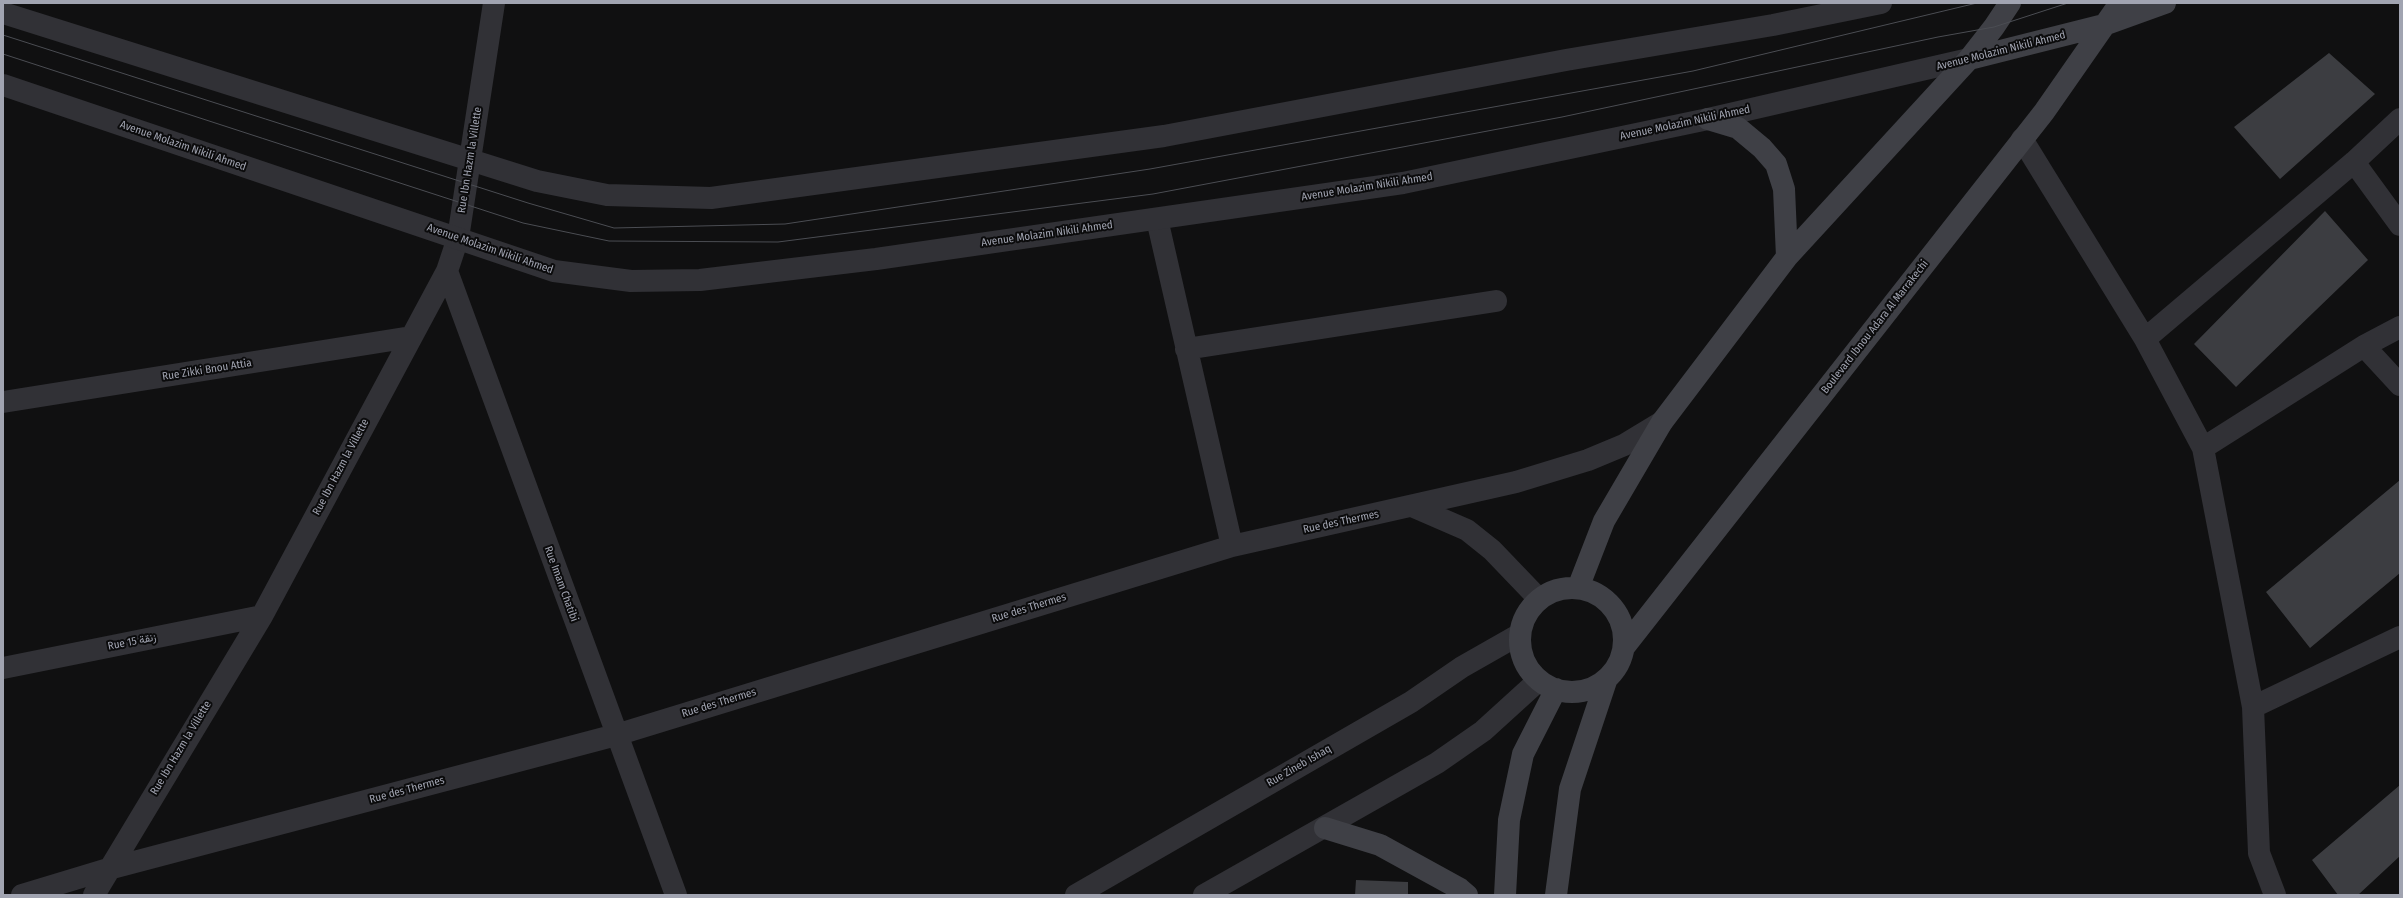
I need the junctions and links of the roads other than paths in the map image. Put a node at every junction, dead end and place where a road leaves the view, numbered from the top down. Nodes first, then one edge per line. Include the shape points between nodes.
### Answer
1 (494, 3) edge
2 (1881, 3) edge
3 (2010, 3) edge
4 (2120, 3) edge
5 (2165, 3) edge
6 (3, 13) edge
7 (2104, 25) junction
8 (1969, 59) junction
9 (3, 85) edge
10 (1708, 119) junction
11 (2400, 119) edge
12 (2022, 139) junction
13 (471, 160) junction
14 (2354, 162) junction
15 (1157, 219) junction
16 (2400, 225) edge
17 (458, 238) junction
18 (1787, 257) junction
19 (447, 271) junction
20 (1496, 301) dead end
21 (2400, 327) edge
22 (411, 337) junction
23 (2145, 339) junction
24 (2364, 346) junction
25 (1186, 349) junction
26 (2400, 385) edge
27 (3, 402) edge
28 (1662, 422) junction
29 (2203, 448) junction
30 (1414, 506) junction
31 (1232, 546) junction
32 (1578, 588) junction
33 (1539, 599) junction
34 (262, 616) junction
35 (1520, 634) junction
36 (2400, 637) edge
37 (1625, 646) junction
38 (3, 668) edge
39 (1606, 681) junction
40 (1547, 685) junction
41 (2253, 707) junction
42 (616, 735) junction
43 (1325, 828) junction
44 (108, 869) junction
45 (22, 895) edge
46 (94, 895) edge
47 (676, 895) edge
48 (1076, 895) edge
49 (1204, 895) edge
50 (1467, 895) edge
51 (1505, 895) edge
52 (1556, 895) edge
53 (2275, 895) edge

1 - 13 street, Rue Ibn Hazm la Villette
2 - 13 street via 1164,136 711,198 607,195 537,181
3 - 8 main road
4 - 7 main road, Boulevard Ibnou Adara Al Marrakechi
5 - 7 main road, Avenue Molazim Nikili Ahmed
6 - 13 street
7 - 8 main road, Avenue Molazim Nikili Ahmed
7 - 12 main road, Boulevard Ibnou Adara Al Marrakechi
8 - 10 street, Avenue Molazim Nikili Ahmed
8 - 18 main road
9 - 17 street, Avenue Molazim Nikili Ahmed
10 - 15 street, Avenue Molazim Nikili Ahmed via 1403,183
10 - 18 main road via 1738,128 1776,164 1784,189
11 - 14 street
12 - 23 street
12 - 37 main road, Boulevard Ibnou Adara Al Marrakechi
13 - 17 street, Rue Ibn Hazm la Villette
14 - 16 street
14 - 23 street
15 - 17 street, Avenue Molazim Nikili Ahmed via 876,259 700,280 631,281 554,271
15 - 25 street
17 - 19 street, Rue Ibn Hazm la Villette
18 - 28 main road
19 - 22 street, Rue Ibn Hazm la Villette
19 - 42 street, Rue Imam Chatibi
20 - 25 street
21 - 24 street
22 - 27 street, Rue Zikki Bnou Attia
22 - 34 street, Rue Ibn Hazm la Villette
23 - 29 street
24 - 26 street
24 - 29 street
25 - 31 street
28 - 30 street, Rue des Thermes via 1624,445 1588,460 1516,482
28 - 32 main road via 1604,521
29 - 41 street
30 - 31 street, Rue des Thermes
30 - 33 street via 1467,530 1492,550
31 - 42 street, Rue des Thermes
32 - 33 main road via 1558,589
32 - 37 main road via 1598,594 1614,607 1623,626
33 - 35 main road via 1526,615
34 - 38 street, Rue 15 زنقة
34 - 44 street, Rue Ibn Hazm la Villette
35 - 40 main road via 1521,655
35 - 48 street, Rue Zineb Ishaq via 1462,667 1404,706
36 - 41 street
37 - 39 main road via 1619,665
39 - 40 main road via 1587,691 1567,692
39 - 52 main road via 1570,789
40 - 43 street via 1437,763
40 - 51 main road via 1523,754 1509,820
41 - 53 street via 2259,854
42 - 44 street, Rue des Thermes
42 - 47 street, Rue Imam Chatibi
43 - 49 street
43 - 50 main road via 1380,845
44 - 45 street, Rue des Thermes
44 - 46 street, Rue Ibn Hazm la Villette

